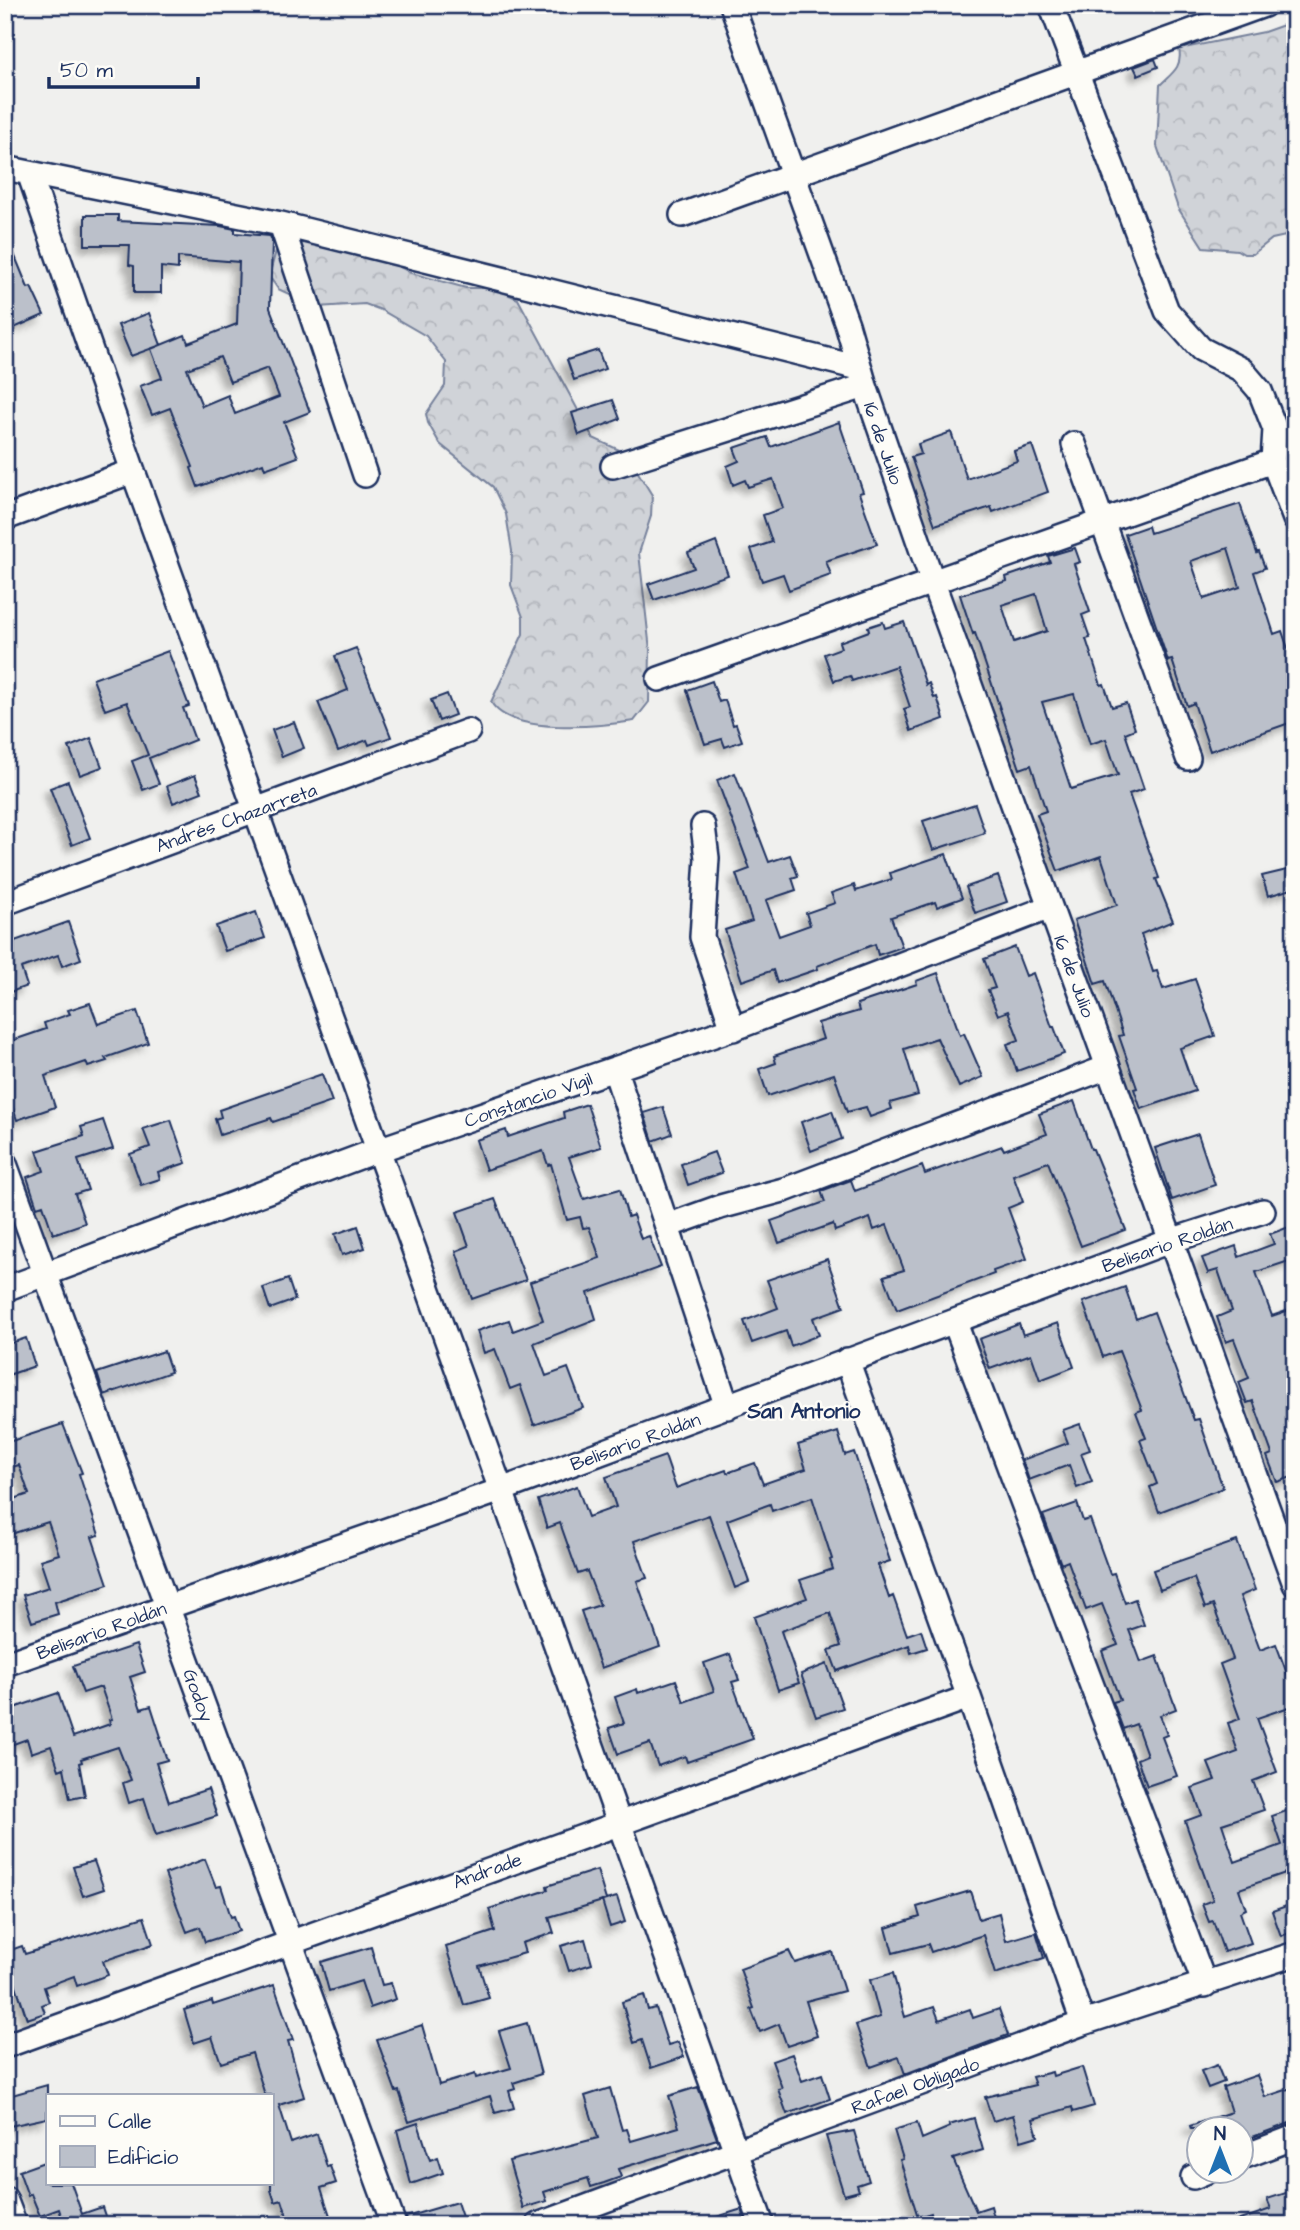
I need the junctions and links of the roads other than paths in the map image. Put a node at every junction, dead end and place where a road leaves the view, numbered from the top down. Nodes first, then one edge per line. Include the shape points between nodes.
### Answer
1 (732, 5) edge
2 (1051, 5) edge
3 (1264, 5) edge
4 (1077, 74) junction
5 (5, 168) edge
6 (29, 173) junction
7 (793, 174) junction
8 (682, 215) dead end
9 (281, 224) junction
10 (862, 377) junction
11 (1074, 444) dead end
12 (1273, 461) junction
13 (612, 466) dead end
14 (133, 471) junction
15 (365, 475) dead end
16 (5, 518) edge
17 (1295, 519) edge
18 (1102, 520) junction
19 (932, 580) junction
20 (659, 678) dead end
21 (468, 731) dead end
22 (1188, 758) dead end
23 (254, 810) junction
24 (703, 826) dead end
25 (5, 903) edge
26 (1051, 907) junction
27 (733, 1029) junction
28 (1108, 1067) junction
29 (615, 1070) junction
30 (378, 1150) junction
31 (5, 1164) edge
32 (1263, 1211) dead end
33 (667, 1226) junction
34 (1170, 1241) junction
35 (45, 1274) junction
36 (5, 1289) edge
37 (955, 1323) junction
38 (847, 1360) junction
39 (727, 1408) junction
40 (501, 1490) junction
41 (1295, 1584) edge
42 (166, 1607) junction
43 (5, 1664) edge
44 (969, 1697) junction
45 (618, 1823) junction
46 (290, 1942) junction
47 (1295, 1954) edge
48 (1205, 1985) junction
49 (1083, 2022) junction
50 (5, 2046) edge
51 (1295, 2137) edge
52 (736, 2151) junction
53 (1254, 2153) edge
54 (5, 2199) edge
55 (15, 2225) edge
56 (394, 2225) edge
57 (538, 2225) edge
58 (762, 2225) edge

1 - 7 street, 16 de Julio
2 - 4 street
3 - 4 street
4 - 7 street
4 - 12 street via 1167,312 1201,349 1241,370 1260,391 1275,429
5 - 6 street
6 - 9 street
6 - 14 street
7 - 8 street
7 - 10 street, 16 de Julio
9 - 10 street
9 - 15 street
10 - 13 street
10 - 19 street, 16 de Julio
11 - 18 street
12 - 17 street
12 - 18 street
14 - 16 street
14 - 23 street
18 - 19 street
18 - 22 street
19 - 20 street
19 - 26 street, 16 de Julio
21 - 23 street, Andrés Chazarreta
23 - 25 street, Andrés Chazarreta
23 - 30 street
24 - 27 street via 707,858 702,937
26 - 27 street, Constancio Vigil
26 - 28 street, 16 de Julio
27 - 29 street, Constancio Vigil
28 - 33 street via 787,1189
28 - 34 street, 16 de Julio
29 - 30 street, Constancio Vigil
29 - 33 street
30 - 35 street, Constancio Vigil
30 - 40 street
31 - 35 street, Godoy
32 - 34 street, Belisario Roldán
33 - 39 street
34 - 37 street, Belisario Roldán
34 - 41 street, 16 de Julio
35 - 36 street, Constancio Vigil
35 - 42 street, Godoy
37 - 38 street, Belisario Roldán
37 - 48 street
38 - 39 street, Belisario Roldán
38 - 44 street
39 - 40 street, Belisario Roldán
40 - 42 street, Belisario Roldán
40 - 45 street
42 - 43 street, Belisario Roldán
42 - 46 street, Godoy
44 - 45 street, Andrade
44 - 49 street
45 - 46 street, Andrade
45 - 52 street
46 - 50 street, Andrade
46 - 56 street, Godoy
47 - 48 street, Rafael Obligado
48 - 49 street, Rafael Obligado
49 - 52 street, Rafael Obligado
51 - 53 street
52 - 57 street, Rafael Obligado
52 - 58 street
54 - 55 street

